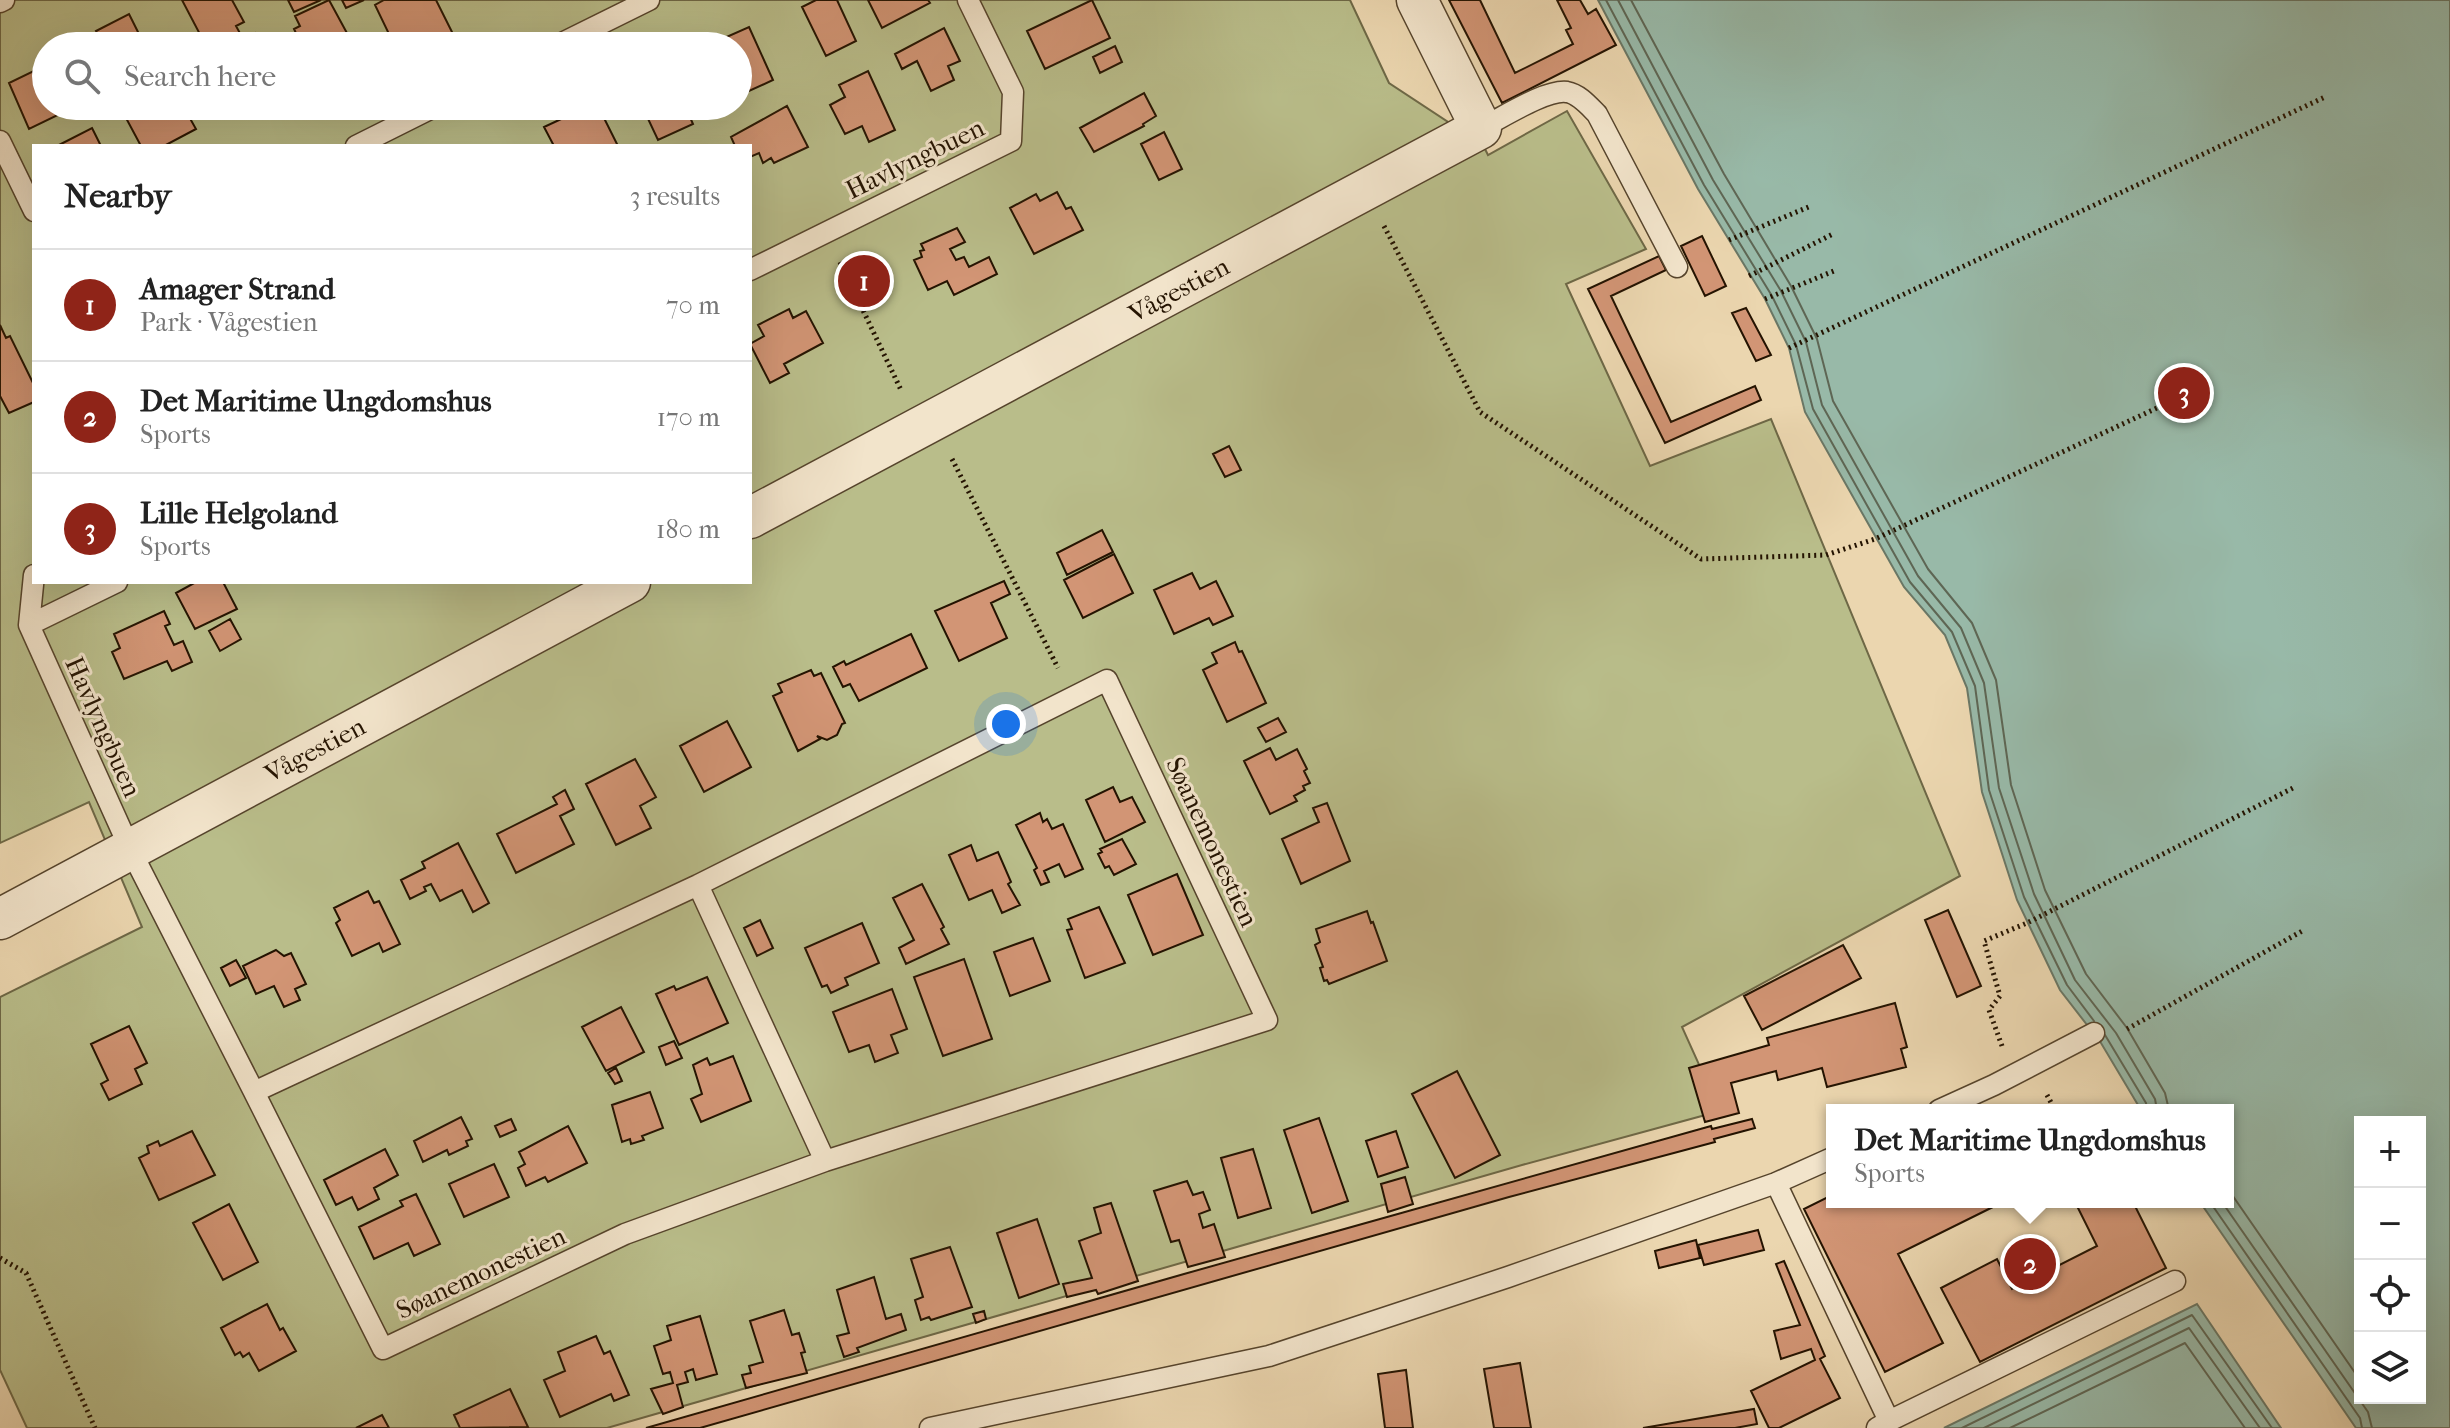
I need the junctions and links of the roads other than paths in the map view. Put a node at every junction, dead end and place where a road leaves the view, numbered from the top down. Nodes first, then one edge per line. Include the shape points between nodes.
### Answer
1 (649, 0) edge
2 (968, 0) edge
3 (1417, 0) edge
4 (584, 32) edge
5 (408, 120) edge
6 (1481, 128) junction
7 (0, 141) edge
8 (360, 144) edge
9 (32, 207) edge
10 (1677, 267) dead end
11 (752, 269) edge
12 (752, 517) edge
13 (33, 584) edge
14 (113, 584) edge
15 (626, 584) edge
16 (29, 625) junction
17 (130, 849) junction
18 (698, 885) junction
19 (0, 919) edge
20 (2094, 1033) dead end
21 (254, 1092) junction
22 (1952, 1104) edge
23 (825, 1161) junction
24 (1826, 1161) edge
25 (1776, 1183) junction
26 (2175, 1281) dead end
27 (1883, 1425) edge
28 (930, 1428) edge

1 - 4 lane
2 - 11 lane, Havlyngbuen via 1013,92 1011,141
3 - 6 street
5 - 8 lane
6 - 10 lane via 1553,92 1570,92 1583,100 1597,114
6 - 12 street, Vågestien
7 - 9 lane
13 - 16 lane, Havlyngbuen
14 - 16 lane
15 - 17 street, Vågestien
16 - 17 lane, Havlyngbuen
17 - 19 street, Vågestien
17 - 21 lane, Søanemonestien
18 - 21 lane, Søanemonestien
18 - 23 lane
18 - 23 lane, Søanemonestien via 1107,680 1267,1020
20 - 22 lane
21 - 23 lane, Søanemonestien via 383,1349 625,1234
24 - 25 lane
25 - 27 lane
25 - 28 lane via 1269,1356
26 - 27 lane

